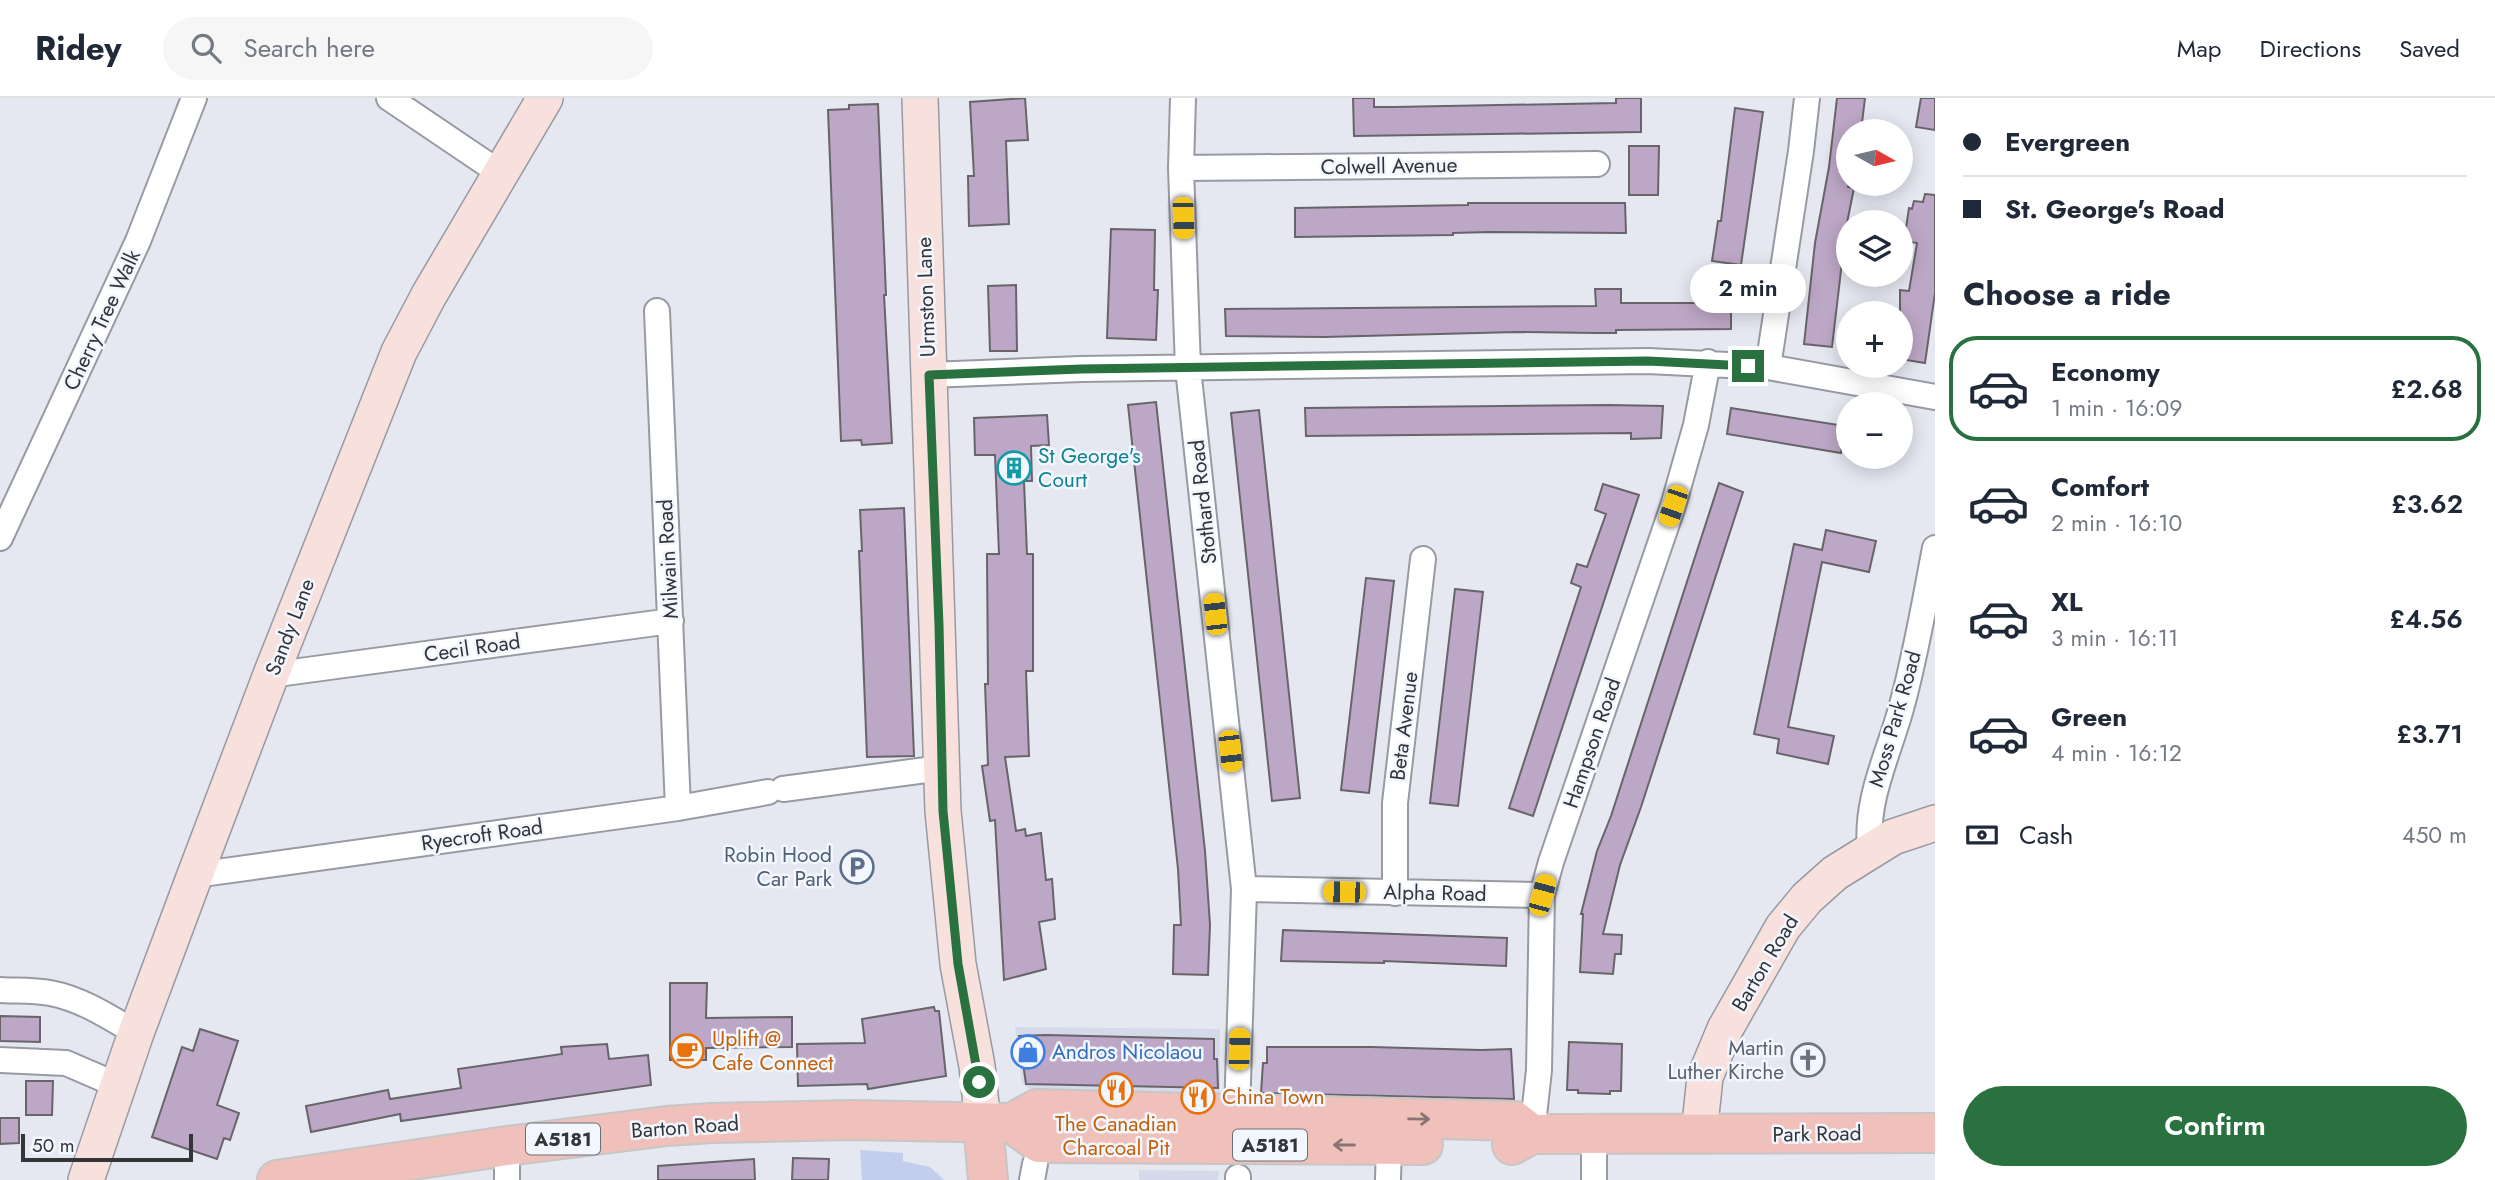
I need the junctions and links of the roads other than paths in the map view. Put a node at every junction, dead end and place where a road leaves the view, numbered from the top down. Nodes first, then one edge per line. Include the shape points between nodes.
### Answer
1 (194, 98) edge
2 (389, 98) edge
3 (545, 98) edge
4 (920, 98) edge
5 (1183, 98) edge
6 (1807, 98) edge
7 (1597, 164) dead end
8 (1181, 168) junction
9 (500, 173) junction
10 (657, 311) dead end
11 (1708, 362) junction
12 (1768, 367) junction
13 (1188, 368) junction
14 (929, 375) junction
15 (1935, 397) edge
16 (0, 538) edge
17 (1935, 548) edge
18 (1423, 559) dead end
19 (671, 621) junction
20 (272, 672) junction
21 (941, 771) junction
22 (678, 808) junction
23 (1935, 823) edge
24 (1870, 850) junction
25 (195, 875) junction
26 (1244, 889) junction
27 (1395, 893) junction
28 (1542, 895) junction
29 (0, 990) edge
30 (136, 1033) junction
31 (0, 1060) edge
32 (117, 1085) junction
33 (997, 1123) junction
34 (1594, 1133) junction
35 (1935, 1133) edge
36 (1532, 1134) junction
37 (1699, 1134) junction
38 (1237, 1154) edge
39 (1389, 1162) edge
40 (507, 1163) edge
41 (86, 1180) edge
42 (277, 1180) edge
43 (988, 1180) edge
44 (1594, 1180) edge

1 - 16 street, Cherry Tree Walk via 138,241
2 - 9 street
3 - 9 street, Sandy Lane
4 - 14 street, Urmston Lane
5 - 8 street, Stothard Road
6 - 12 street
7 - 8 street, Colwell Avenue
8 - 13 street, Stothard Road
9 - 20 street, Sandy Lane via 398,352
10 - 19 street, Milwain Road
11 - 12 street
11 - 13 street
11 - 28 street, Hampson Road via 1673,506
12 - 15 street
13 - 14 street
13 - 26 street, Stothard Road
14 - 21 street, Urmston Lane
17 - 24 street, Moss Park Road via 1902,706 1875,786 1868,829
18 - 27 street, Beta Avenue via 1395,803
19 - 20 street, Cecil Road
19 - 22 street, Milwain Road
20 - 25 street, Sandy Lane
21 - 22 street, Ryecroft Road via 776,790
21 - 33 street, Urmston Lane via 958,964 977,1066
22 - 25 street, Ryecroft Road
23 - 24 street, Barton Road
24 - 37 street, Barton Road via 1835,873 1783,926 1725,1029 1705,1077
25 - 30 street, Sandy Lane
26 - 27 street, Alpha Road
26 - 38 street, Stothard Road
27 - 28 street, Alpha Road
28 - 36 street, Hampson Road via 1539,1070
29 - 30 street via 70,998
30 - 32 street, Sandy Lane
31 - 32 street via 66,1063
32 - 41 street, Sandy Lane
33 - 38 main road, Barton Road / A5181 via 1037,1109
33 - 40 main road, Barton Road / A5181 via 712,1123
33 - 43 main road
34 - 36 main road, Barton Road / A5181
34 - 37 main road, Barton Road / A5181
34 - 44 street
35 - 37 main road, Park Road / A5181
38 -> 36 main road, Barton Road / A5181 via 1515,1121
36 - 39 main road, Barton Road / A5181 via 1514,1145
39 -> 38 main road, Barton Road / A5181
40 - 42 main road, Barton Road / A5181

